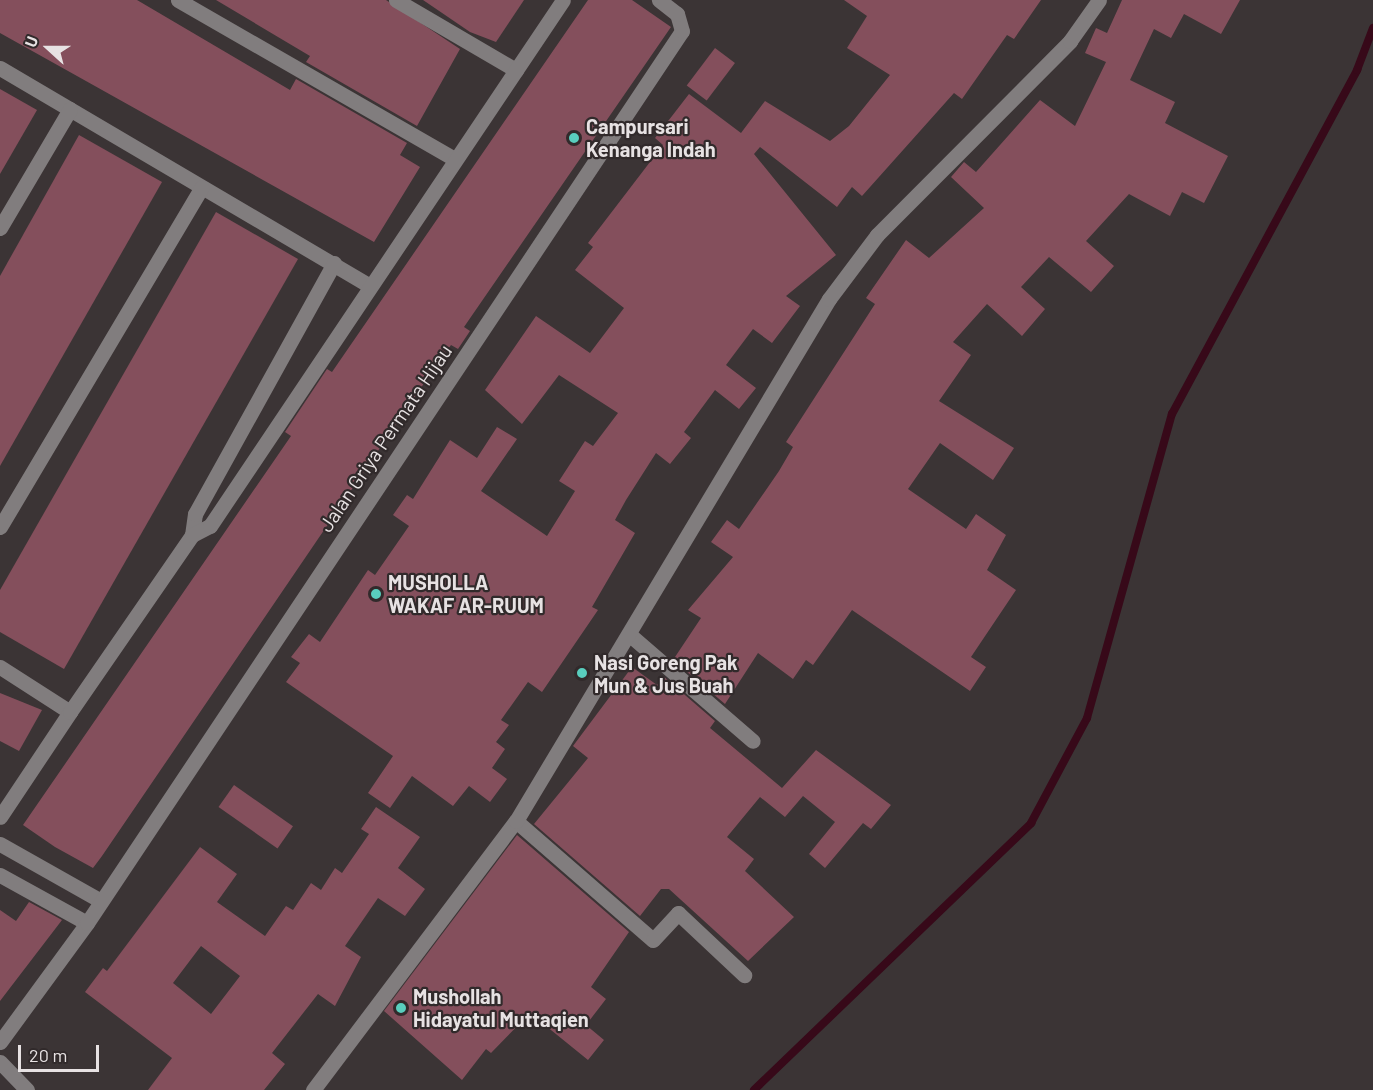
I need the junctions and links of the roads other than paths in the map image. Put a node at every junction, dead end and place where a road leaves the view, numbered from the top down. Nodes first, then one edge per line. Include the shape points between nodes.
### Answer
1 (178, 0) edge
2 (396, 0) edge
3 (563, 0) edge
4 (659, 0) edge
5 (1099, 0) edge
6 (0, 68) edge
7 (516, 70) junction
8 (70, 109) junction
9 (453, 158) junction
10 (202, 186) junction
11 (0, 228) edge
12 (334, 263) junction
13 (369, 285) junction
14 (0, 527) edge
15 (192, 536) junction
16 (630, 635) junction
17 (0, 667) edge
18 (70, 712) junction
19 (753, 741) dead end
20 (0, 818) edge
21 (516, 821) junction
22 (0, 844) edge
23 (0, 875) edge
24 (101, 901) junction
25 (87, 923) junction
26 (744, 975) dead end
27 (0, 1042) edge
28 (0, 1062) edge
29 (27, 1090) edge
30 (313, 1090) edge

1 - 9 street
2 - 7 street
3 - 7 street
4 - 24 street, Jalan Griya Permata Hijau via 676,14 682,31
5 - 16 street via 1070,41 877,235 829,299
6 - 8 street
7 - 9 street
8 - 10 street
8 - 11 street
9 - 13 street
10 - 12 street
10 - 14 street
12 - 13 street
12 - 15 street via 195,514
13 - 15 street via 210,526
15 - 18 street
16 - 19 street
16 - 21 street
17 - 18 street
18 - 20 street
21 - 26 street via 653,940 678,913
21 - 30 street
22 - 24 street
23 - 25 street
24 - 25 street, Jalan Griya Permata Hijau
25 - 27 street, Jalan Griya Permata Hijau
28 - 29 street

